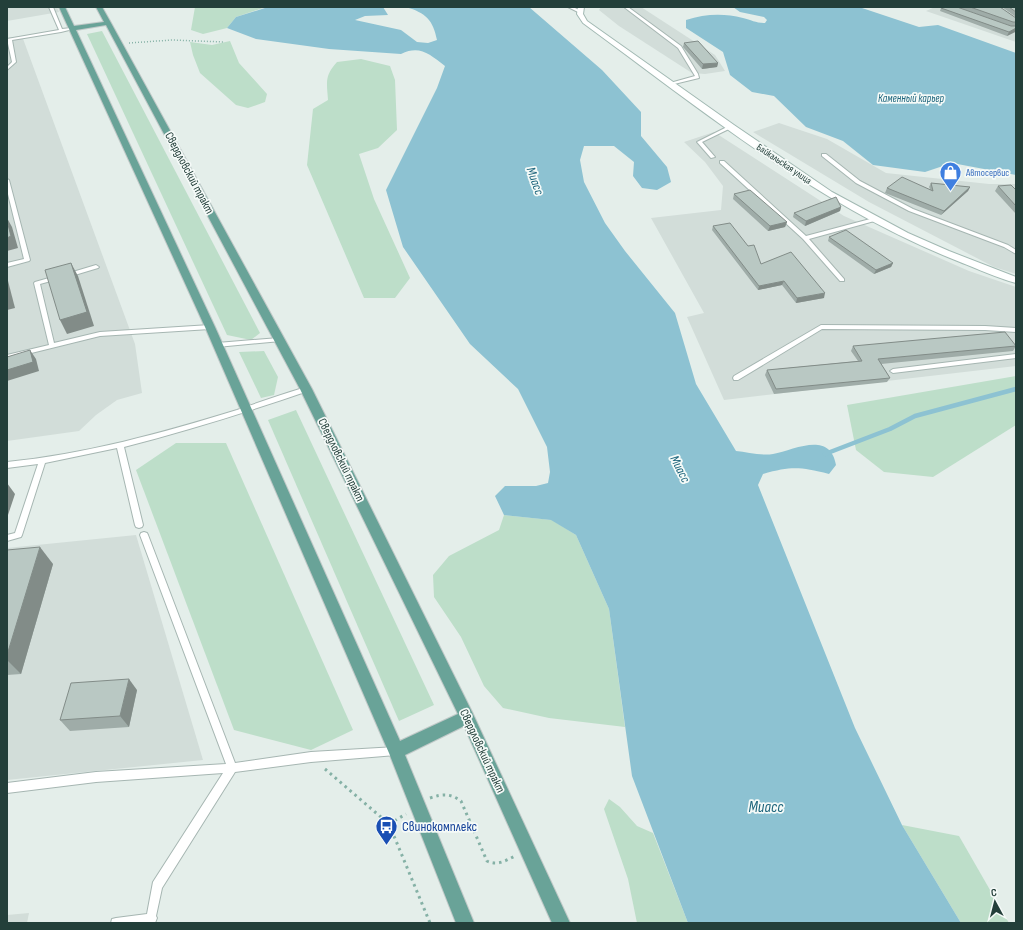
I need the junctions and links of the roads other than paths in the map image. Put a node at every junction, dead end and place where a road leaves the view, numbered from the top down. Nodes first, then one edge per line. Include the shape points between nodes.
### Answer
1 (51, 7) edge
2 (62, 7) edge
3 (99, 7) edge
4 (570, 7) edge
5 (626, 7) edge
6 (580, 9) edge
7 (108, 23) junction
8 (66, 30) junction
9 (8, 40) edge
10 (7, 69) edge
11 (672, 84) junction
12 (731, 127) junction
13 (824, 155) dead end
14 (713, 157) dead end
15 (722, 162) dead end
16 (7, 180) edge
17 (876, 219) junction
18 (805, 238) junction
19 (1016, 252) edge
20 (7, 265) edge
21 (96, 268) dead end
22 (842, 280) dead end
23 (1016, 280) edge
24 (210, 327) junction
25 (1016, 330) edge
26 (279, 340) junction
27 (218, 345) junction
28 (52, 346) junction
29 (1016, 356) edge
30 (7, 357) edge
31 (893, 371) dead end
32 (736, 378) dead end
33 (306, 389) junction
34 (246, 410) junction
35 (120, 446) junction
36 (42, 462) junction
37 (7, 465) edge
38 (139, 525) dead end
39 (144, 536) dead end
40 (7, 538) edge
41 (467, 717) junction
42 (396, 751) junction
43 (232, 768) junction
44 (7, 788) edge
45 (151, 920) edge
46 (116, 923) edge
47 (464, 923) edge
48 (561, 923) edge

1 - 8 lane
2 - 8 main road
3 - 7 main road, Свердловский тракт
4 - 6 lane
5 - 11 lane via 680,47 697,77
6 - 11 street, Байкальская улица via 586,22
7 - 8 main road
7 - 26 main road, Свердловский тракт
8 - 9 lane
8 - 24 main road
9 - 10 lane via 14,62
11 - 12 street, Байкальская улица
12 - 14 lane via 699,142
12 - 17 street, Байкальская улица via 829,194
13 - 19 lane via 858,182 912,210
15 - 18 lane
16 - 20 lane via 27,260
17 - 18 lane
17 - 23 street, Байкальская улица via 946,253
18 - 22 lane
21 - 28 lane via 37,283
24 - 27 main road
24 - 28 lane via 100,334
25 - 32 lane via 822,327
26 - 27 lane
26 - 33 main road, Свердловский тракт
27 - 34 main road
28 - 30 lane
29 - 31 lane
33 - 34 lane
33 - 41 main road, Свердловский тракт
34 - 35 lane
34 - 42 main road
35 - 36 lane
35 - 38 lane
36 - 37 lane
36 - 40 lane via 18,535
39 - 43 lane
41 - 42 main road
41 - 48 main road, Свердловский тракт
42 - 43 lane via 311,757
42 - 47 main road
43 - 44 lane via 96,777
43 - 45 lane via 157,886
45 - 46 lane

